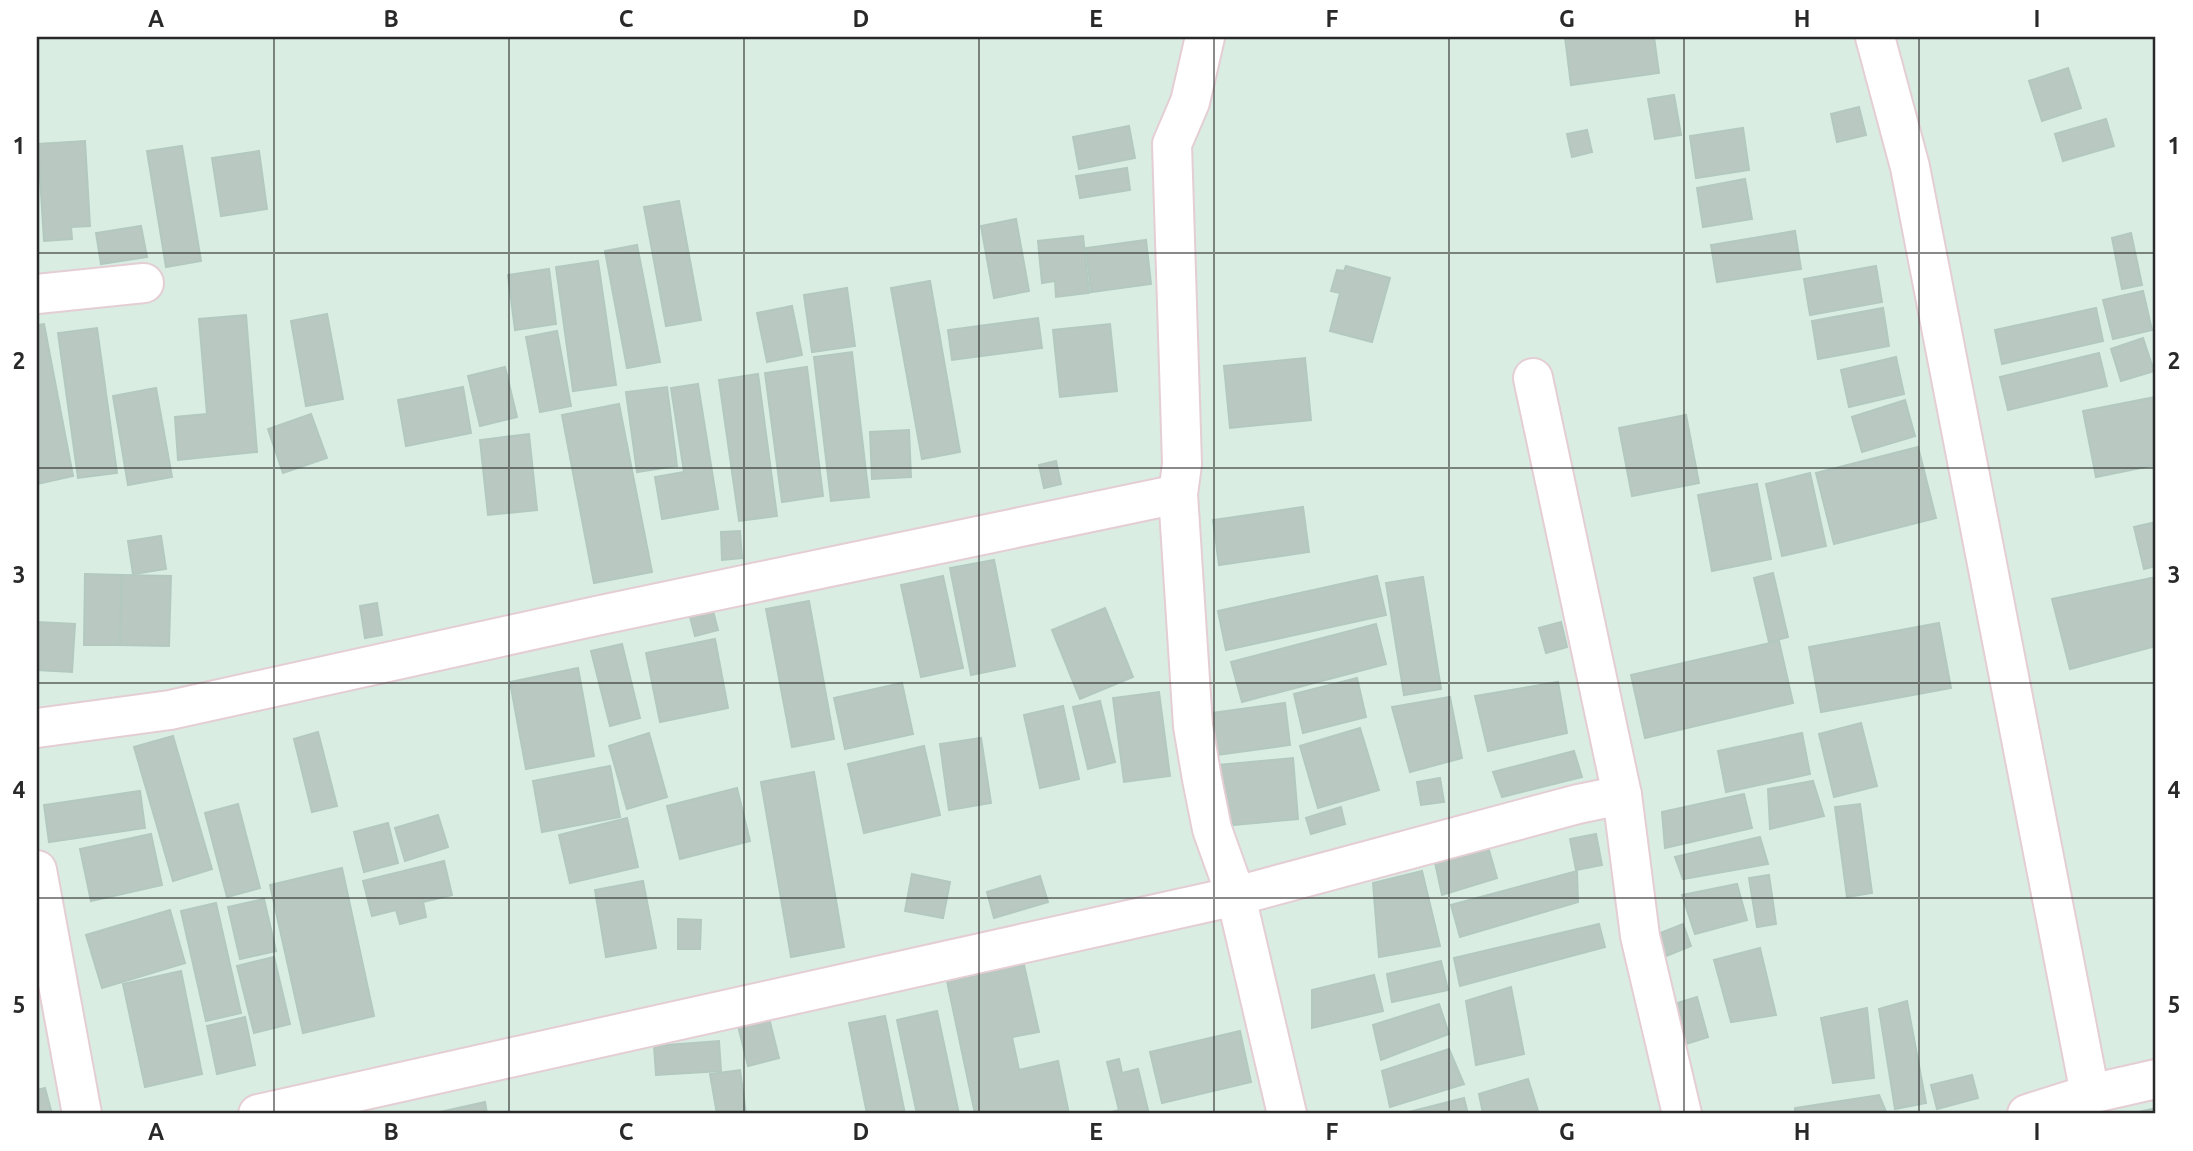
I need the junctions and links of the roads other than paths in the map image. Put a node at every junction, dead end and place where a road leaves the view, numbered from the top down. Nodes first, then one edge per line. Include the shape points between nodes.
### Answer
1 (1205, 37) edge
2 (1875, 37) edge
3 (144, 284) dead end
4 (37, 294) edge
5 (1533, 378) dead end
6 (1178, 494) junction
7 (37, 728) edge
8 (1622, 795) junction
9 (37, 870) edge
10 (1236, 896) junction
11 (2156, 1079) edge
12 (2090, 1094) junction
13 (82, 1114) edge
14 (258, 1114) edge
15 (1287, 1114) edge
16 (1682, 1114) edge
17 (2027, 1114) edge

1 - 6 street via 1190,102 1172,144 1182,464
2 - 12 street via 1910,167
3 - 4 street
5 - 8 street
6 - 7 street via 170,710
6 - 10 street via 1193,726 1212,829
8 - 10 street
8 - 16 street via 1640,936
9 - 13 street
10 - 14 street
10 - 15 street
11 - 12 street
12 - 17 street

